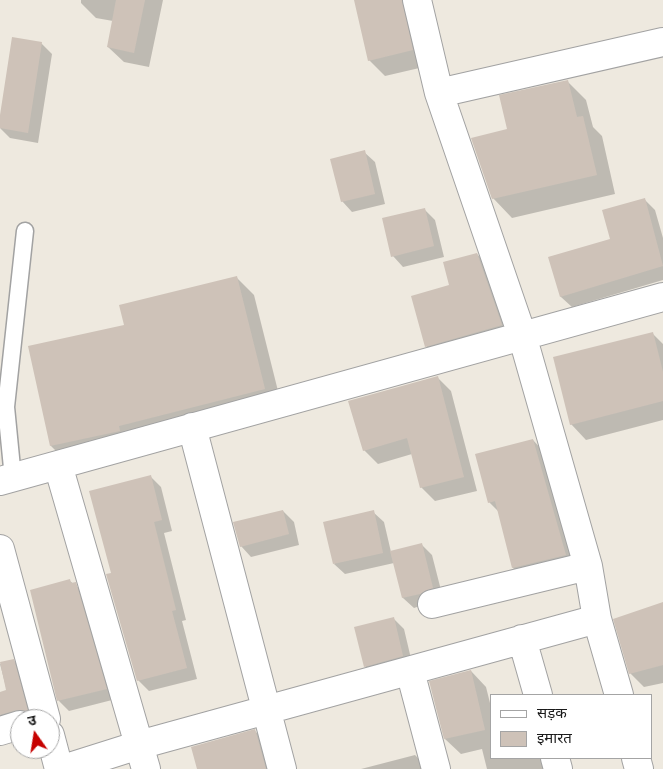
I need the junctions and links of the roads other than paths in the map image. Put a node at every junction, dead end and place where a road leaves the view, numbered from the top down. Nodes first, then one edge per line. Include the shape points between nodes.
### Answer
1 (417, 0) edge
2 (663, 42) edge
3 (440, 94) junction
4 (25, 231) dead end
5 (663, 298) edge
6 (522, 335) junction
7 (192, 427) junction
8 (58, 465) junction
9 (7, 479) edge
10 (0, 549) edge
11 (588, 566) junction
12 (432, 604) dead end
13 (597, 619) junction
14 (522, 639) junction
15 (410, 671) junction
16 (538, 694) edge
17 (619, 694) edge
18 (43, 709) edge
19 (267, 710) junction
20 (142, 757) edge
21 (63, 769) edge
22 (282, 769) edge
23 (436, 769) edge

1 - 3 street
2 - 3 street
3 - 6 street
4 - 9 lane via 6,407
5 - 6 street
6 - 7 street
6 - 11 street
7 - 8 street
7 - 19 street
8 - 9 street
8 - 20 street
10 - 18 street
11 - 12 street
11 - 13 street
13 - 14 street
13 - 17 street
14 - 15 street
14 - 16 street
15 - 19 street
15 - 23 street
19 - 20 street
19 - 22 street
20 - 21 street

